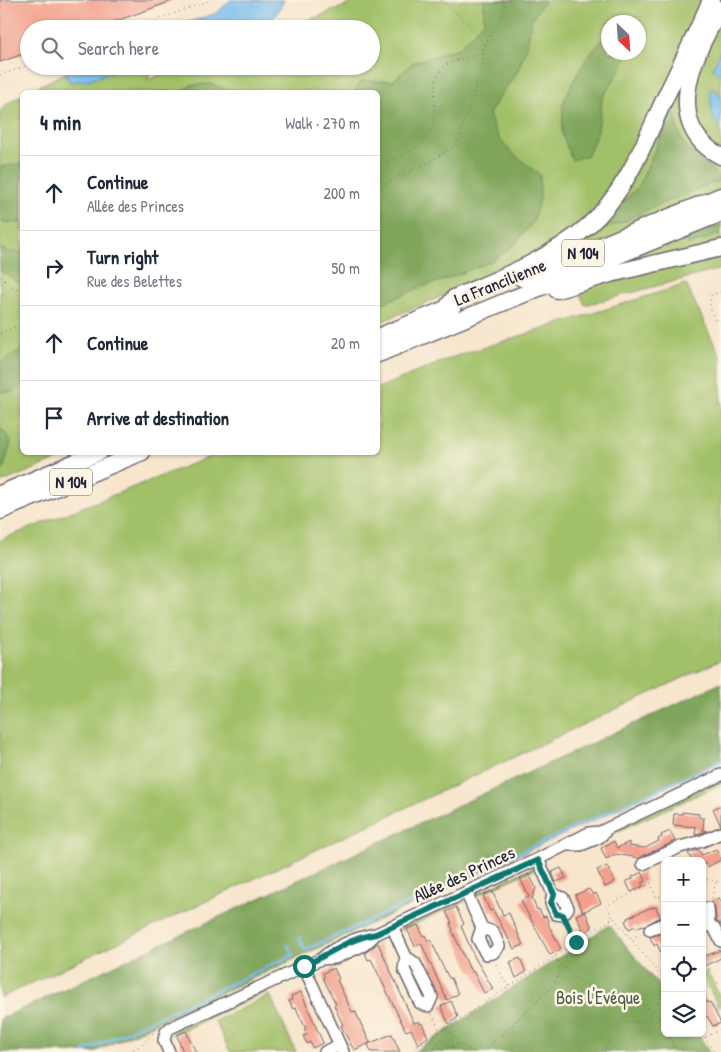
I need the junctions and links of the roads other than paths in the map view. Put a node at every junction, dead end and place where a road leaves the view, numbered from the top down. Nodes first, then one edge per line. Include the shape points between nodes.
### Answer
1 (710, 0) edge
2 (721, 9) edge
3 (721, 156) edge
4 (721, 196) edge
5 (721, 213) edge
6 (721, 248) edge
7 (509, 300) junction
8 (445, 310) junction
9 (380, 336) edge
10 (380, 353) edge
11 (92, 455) edge
12 (135, 455) edge
13 (0, 494) edge
14 (0, 512) edge
15 (721, 775) edge
16 (721, 833) edge
17 (538, 860) junction
18 (643, 864) road end
19 (466, 892) junction
20 (708, 908) road end
21 (563, 915) road end
22 (661, 925) edge
23 (392, 926) junction
24 (706, 926) edge
25 (650, 930) dead end
26 (721, 941) edge
27 (493, 953) road end
28 (304, 966) junction
29 (428, 1006) road end
30 (342, 1049) edge
31 (169, 1052) edge
32 (325, 1052) edge

1 - 8 highway via 639,155 611,202 562,246 454,298
2 - 3 highway via 692,70 686,106 694,133 702,144
4 - 8 highway, La Francilienne / N 104
5 - 7 highway, La Francilienne / N 104
6 - 7 highway via 610,274 528,300
7 - 10 highway, La Francilienne / N 104
8 - 9 highway, La Francilienne / N 104
11 - 13 highway, N 104
12 - 14 highway, N 104
15 - 17 street, Allée des Princes via 609,826 598,838 581,845 567,845
16 - 18 street
17 - 19 street, Allée des Princes
17 - 21 street via 554,894 563,898 568,908
19 - 23 street, Allée des Princes
19 - 27 street via 482,928 493,932 500,946
20 - 24 street
22 - 25 street
23 - 28 street, Allée des Princes via 364,945 335,958 321,959
23 - 29 street via 406,957 404,969 420,1003
24 - 26 street via 714,928
28 - 30 street
28 - 31 street, Allée des Princes via 170,1028 164,1040
30 - 32 street

